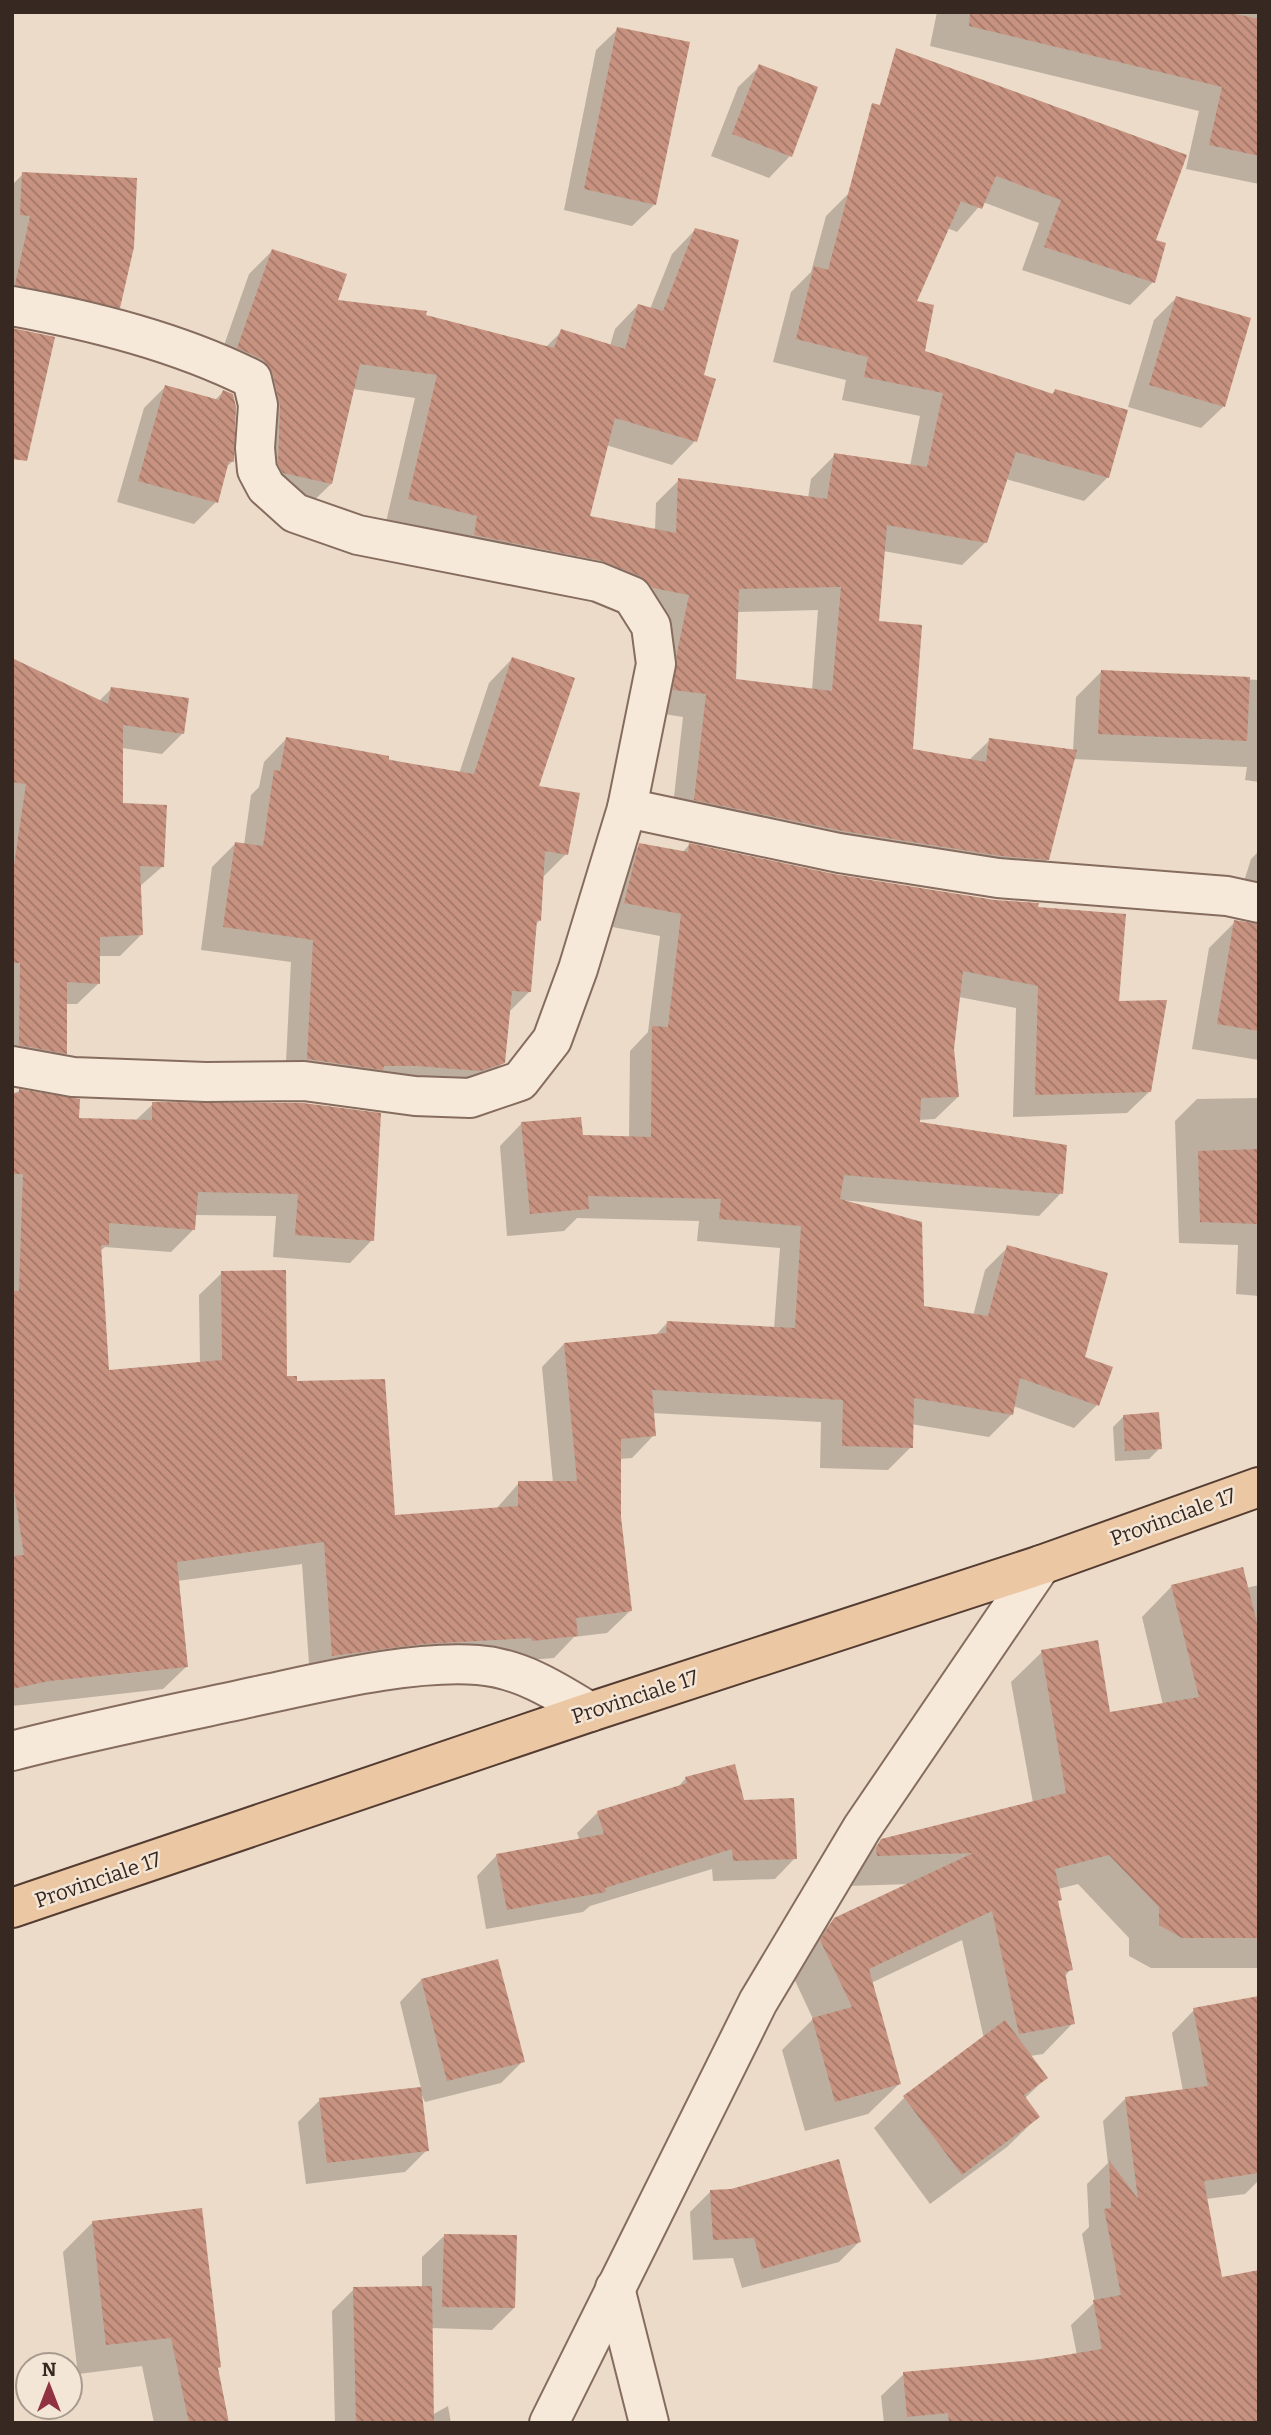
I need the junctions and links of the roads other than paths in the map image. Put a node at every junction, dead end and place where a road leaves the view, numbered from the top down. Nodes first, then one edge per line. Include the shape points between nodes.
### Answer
1 (12, 306) edge
2 (626, 807) junction
3 (1259, 903) edge
4 (12, 1066) edge
5 (1259, 1487) edge
6 (1041, 1565) junction
7 (590, 1712) junction
8 (12, 1751) edge
9 (12, 1909) edge
10 (615, 2288) junction
11 (549, 2423) edge
12 (649, 2423) edge

1 - 2 street via 162,342 252,379 258,405 257,470 266,487 295,513 358,535 598,582 632,596 651,626 656,664
2 - 3 street via 839,853 998,878 1227,896
2 - 4 street via 552,1040 520,1081 470,1098 415,1096 304,1081 73,1077
5 - 6 main road, Provinciale 17
6 - 7 main road, Provinciale 17
6 - 10 street via 862,1828 758,2002
7 - 8 street via 536,1680 479,1665 412,1669 301,1687
7 - 9 main road, Provinciale 17
10 - 11 street
10 - 12 street

